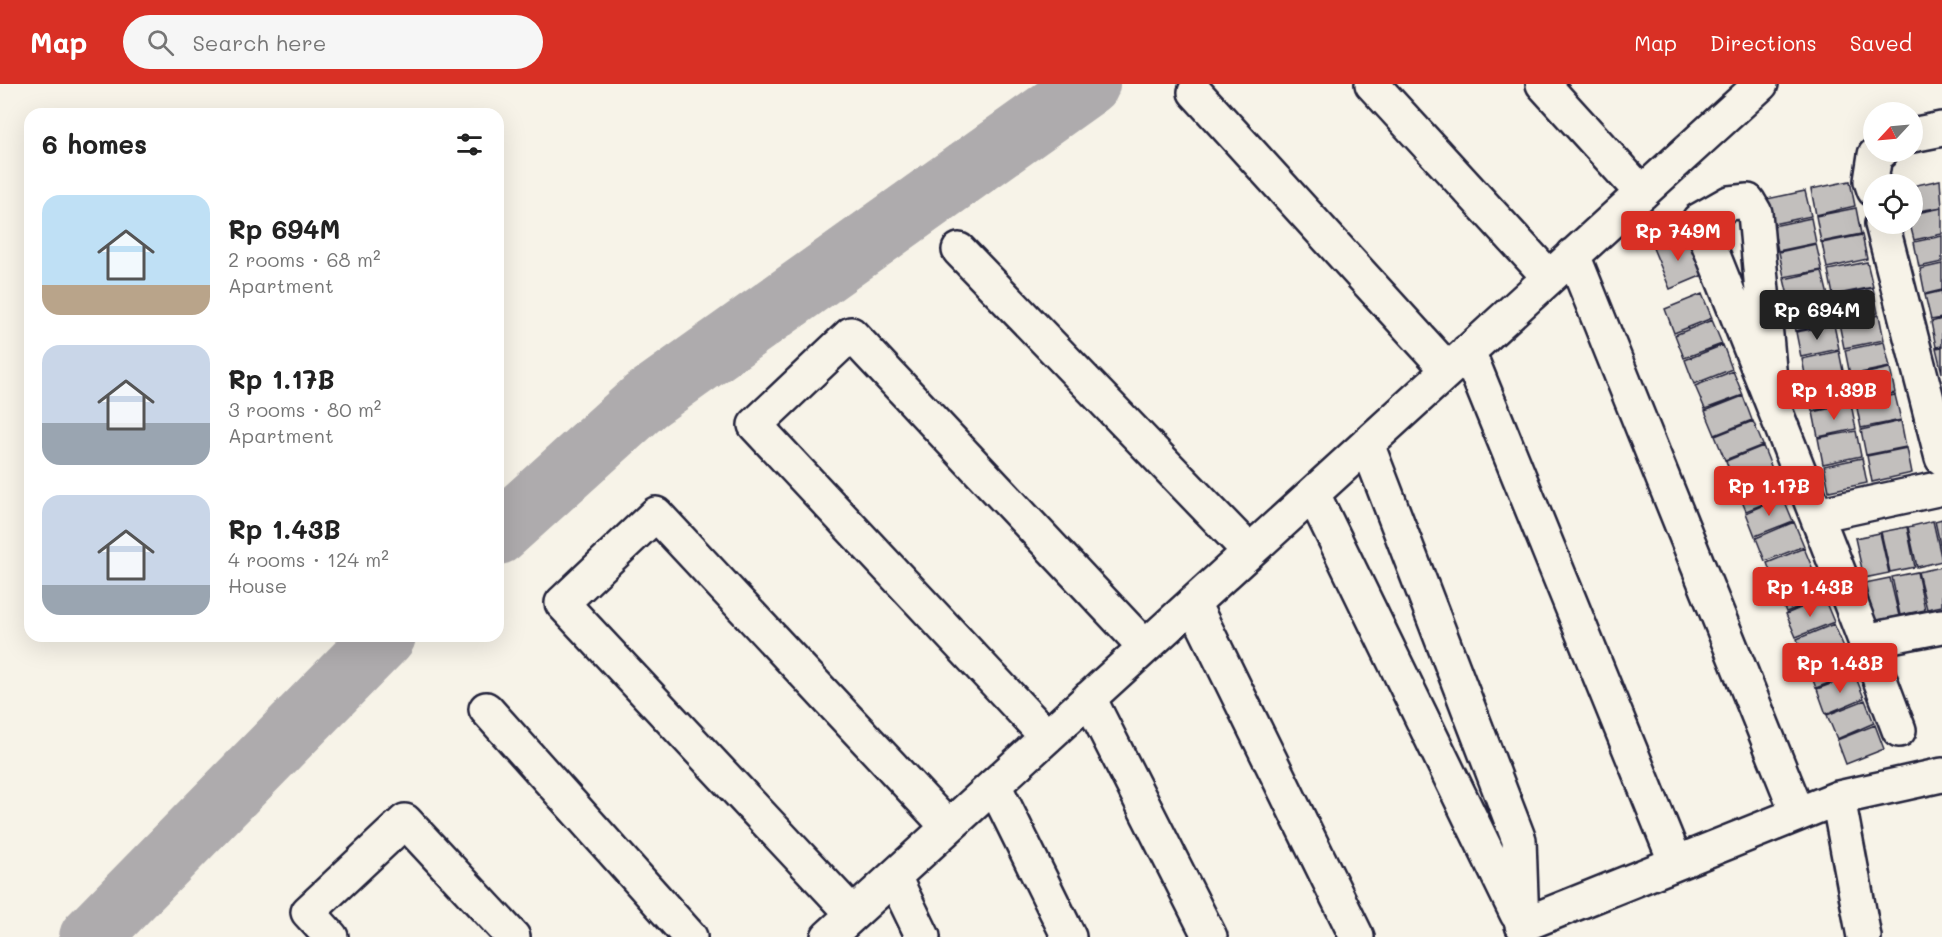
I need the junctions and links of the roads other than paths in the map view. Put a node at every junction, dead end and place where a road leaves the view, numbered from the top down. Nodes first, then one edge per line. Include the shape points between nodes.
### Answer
1 (1372, 84) edge
2 (1543, 84) edge
3 (1741, 90) edge
4 (1195, 92) dead end
5 (1942, 129) edge
6 (1923, 133) edge
7 (1642, 193) junction
8 (1885, 234) edge
9 (959, 250) dead end
10 (1561, 266) junction
11 (1458, 361) junction
12 (1772, 402) junction
13 (1366, 444) junction
14 (1942, 458) edge
15 (1942, 488) edge
16 (1312, 494) junction
17 (1817, 514) junction
18 (1249, 551) junction
19 (1193, 603) junction
20 (1942, 626) edge
21 (1865, 641) junction
22 (1145, 647) junction
23 (1089, 698) junction
24 (486, 709) dead end
25 (1899, 730) dead end
26 (1047, 737) junction
27 (1942, 775) edge
28 (994, 785) junction
29 (1838, 798) junction
30 (1798, 814) junction
31 (948, 827) junction
32 (1676, 863) junction
33 (894, 877) junction
34 (853, 914) junction
35 (1525, 931) edge
36 (1859, 935) edge
37 (331, 937) edge
38 (513, 937) edge
39 (690, 937) edge
40 (828, 937) edge
41 (923, 937) edge
42 (1069, 937) edge
43 (1210, 937) edge
44 (1358, 937) edge

1 - 10 street
2 - 7 street
3 - 7 street
4 - 11 street
5 - 6 street
7 - 10 street
8 - 14 street
9 - 18 street
10 - 11 street
10 - 30 street
11 - 13 street
11 - 32 street
12 - 12 street via 1755,213 1748,201 1729,203 1699,220
12 - 17 street
13 - 16 street
13 - 35 street via 1519,840
15 - 17 street
16 - 18 street
16 - 35 street
17 - 21 street
18 - 19 street
19 - 22 street
19 - 44 street
20 - 21 street
21 - 25 street
22 - 23 street
22 - 26 street via 852,334 755,425
23 - 26 street
23 - 43 street
24 - 39 street
26 - 28 street
27 - 29 street
28 - 31 street
28 - 42 street
29 - 30 street
29 - 36 street
30 - 32 street
31 - 33 street
31 - 34 street via 656,514 562,603
32 - 35 street
33 - 34 street
33 - 41 street
34 - 40 street
37 - 38 street via 308,912 405,821

